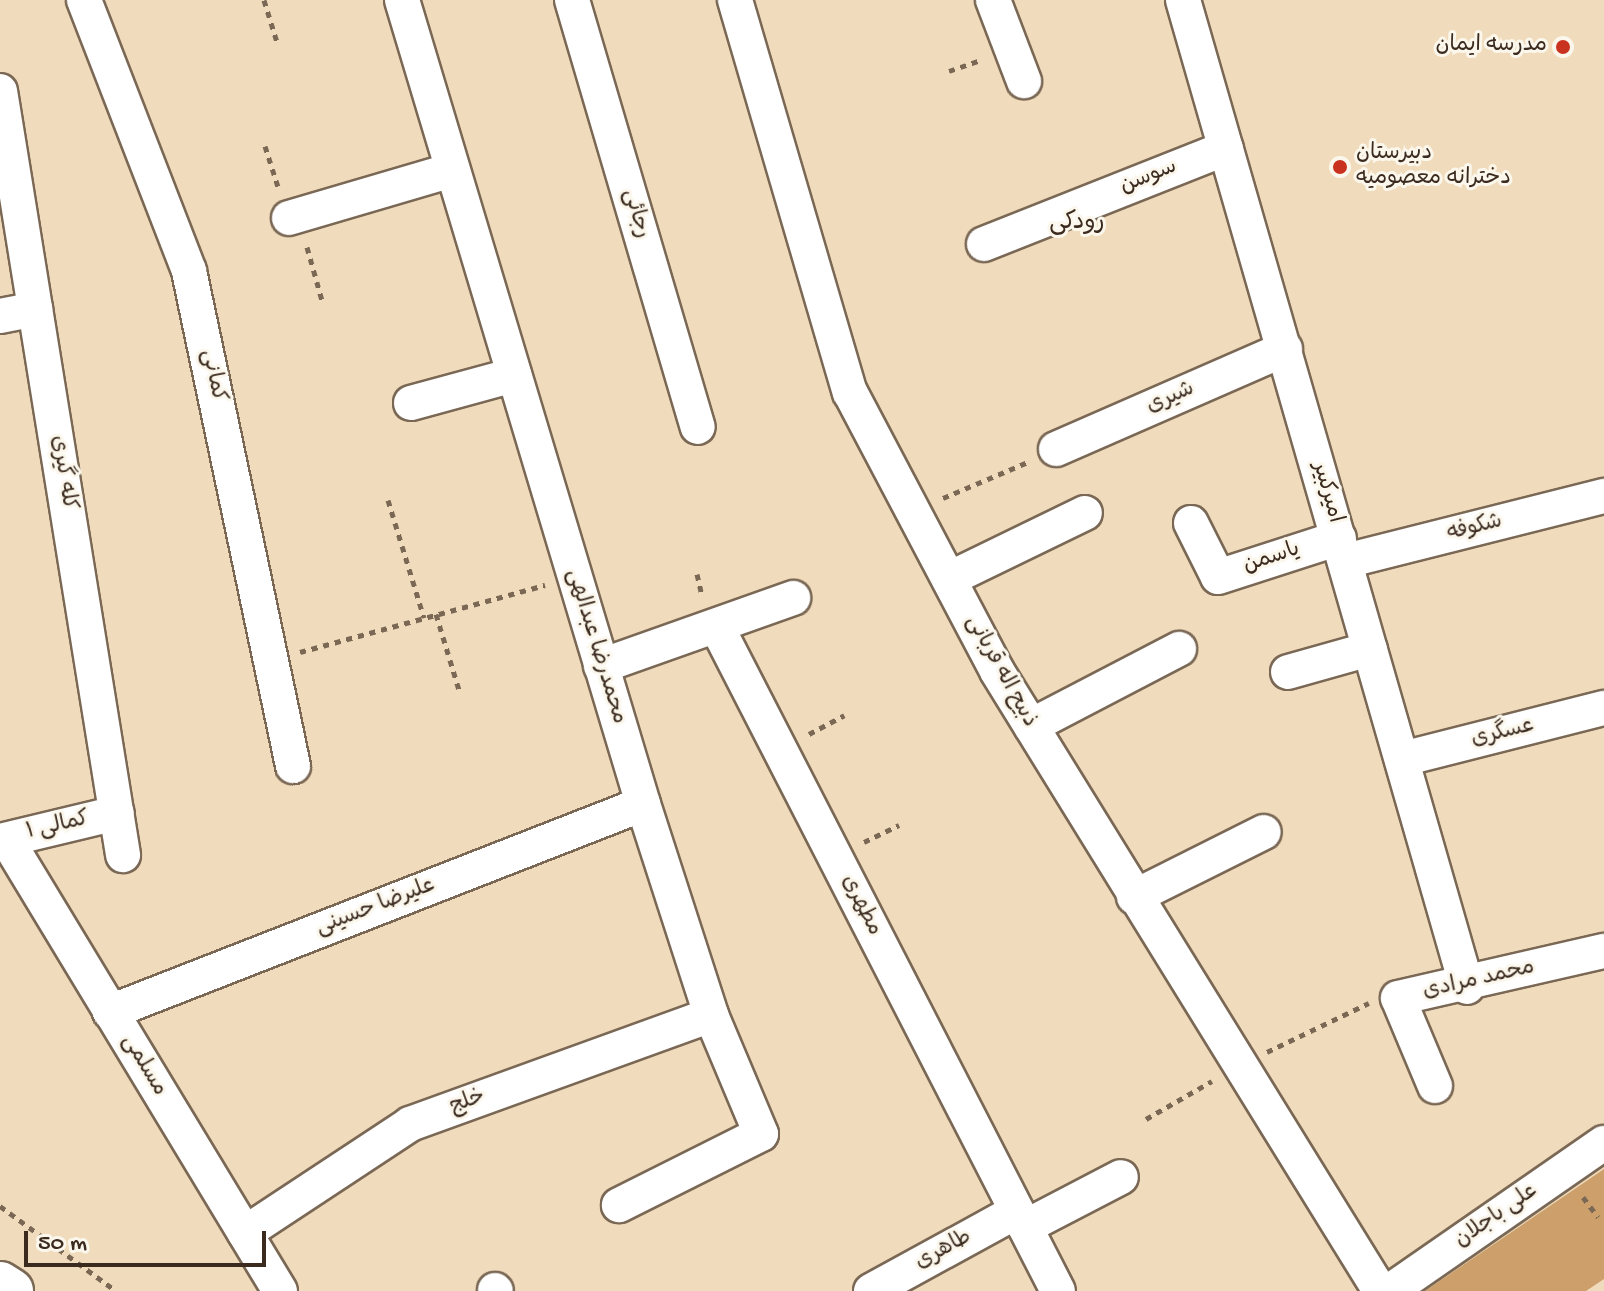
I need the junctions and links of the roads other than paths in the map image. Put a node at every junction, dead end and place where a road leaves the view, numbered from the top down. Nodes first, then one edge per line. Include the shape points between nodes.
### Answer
1 (84, 0) edge
2 (402, 0) edge
3 (572, 0) edge
4 (735, 0) edge
5 (993, 0) edge
6 (1183, 0) edge
7 (1024, 81) dead end
8 (0, 91) edge
9 (1226, 148) junction
10 (452, 170) junction
11 (293, 217) road end
12 (984, 244) dead end
13 (35, 309) junction
14 (0, 316) edge
15 (1285, 349) junction
16 (514, 375) junction
17 (411, 403) dead end
18 (698, 427) dead end
19 (1056, 449) road end
20 (1604, 496) edge
21 (1085, 513) dead end
22 (1191, 523) dead end
23 (1342, 550) junction
24 (949, 579) junction
25 (793, 598) dead end
26 (718, 629) junction
27 (1179, 649) dead end
28 (1370, 649) junction
29 (601, 666) junction
30 (1288, 672) dead end
31 (1604, 708) edge
32 (1031, 726) junction
33 (1402, 759) junction
34 (293, 766) dead end
35 (643, 804) junction
36 (117, 813) junction
37 (1264, 832) dead end
38 (4, 840) edge
39 (123, 855) dead end
40 (1134, 897) junction
41 (1604, 951) edge
42 (1467, 987) junction
43 (110, 1012) junction
44 (711, 1015) junction
45 (1435, 1086) dead end
46 (1604, 1143) edge
47 (1121, 1177) dead end
48 (619, 1205) dead end
49 (1021, 1219) junction
50 (245, 1233) junction
51 (0, 1284) edge
52 (11, 1291) edge
53 (280, 1291) edge
54 (871, 1291) edge
55 (1058, 1291) edge
56 (1380, 1291) edge
57 (1390, 1291) edge

1 - 34 street, کمانی via 189,271
2 - 10 street, محمدرضا عبدالهی
3 - 18 street, رجائی
4 - 24 street, ذبیح اله قربانی via 850,392
5 - 7 street
6 - 9 street, امیرکبیر
8 - 13 street, کله گیری
9 - 12 street, سوسن
9 - 15 street, امیرکبیر
10 - 11 street
10 - 16 street, محمدرضا عبدالهی
13 - 14 street
13 - 36 street, کله گیری
15 - 19 street, شیری
15 - 23 street, امیرکبیر
16 - 17 street
16 - 29 street, محمدرضا عبدالهی
20 - 23 street, شکوفه
21 - 24 street
22 - 23 street, یاسمن via 1218,577
23 - 28 street, امیرکبیر
24 - 32 street, ذبیح اله قربانی
25 - 26 street
26 - 29 street
26 - 49 street, مطهری
27 - 32 street
28 - 30 street
28 - 33 street, امیرکبیر
29 - 35 street, محمدرضا عبدالهی
31 - 33 street, عسگری
32 - 40 street, ذبیح اله قربانی
33 - 42 street, امیرکبیر
35 - 43 street, علیرضا حسینی
35 - 44 street, محمدرضا عبدالهی
36 - 38 street, کمالی ۱
36 - 39 street, کله گیری
37 - 40 street
38 - 43 street, مسلمی
40 - 56 street, ذبیح اله قربانی
41 - 42 street, محمد مرادی
42 - 45 street, محمد مرادی via 1398,998
43 - 50 street, مسلمی
44 - 48 street, محمدرضا عبدالهی via 761,1134
44 - 50 street, خلج via 410,1124
46 - 57 street, علی باجلان
47 - 49 street, طاهری
49 - 54 street, طاهری
49 - 55 street, مطهری
50 - 53 street, مسلمی
51 - 52 highway

